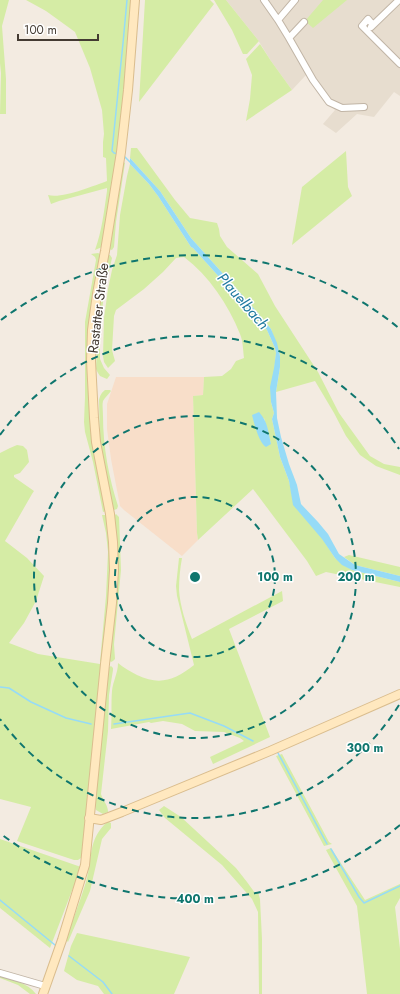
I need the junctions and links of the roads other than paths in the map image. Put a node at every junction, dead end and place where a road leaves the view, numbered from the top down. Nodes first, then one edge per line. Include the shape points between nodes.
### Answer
1 (135, 0) edge
2 (264, 0) edge
3 (295, 0) edge
4 (399, 0) edge
5 (278, 20) junction
6 (304, 22) dead end
7 (289, 38) junction
8 (400, 64) edge
9 (364, 107) dead end
10 (400, 694) edge
11 (89, 818) junction
12 (0, 973) edge
13 (44, 990) edge

1 - 11 main road, Rastatter Straße via 120,155 92,330 91,361 96,442 110,514 114,570
2 - 5 street
3 - 5 street
4 - 8 street via 367,31
5 - 7 street
6 - 7 street
7 - 9 street via 329,102 342,108
10 - 11 main road via 122,812 101,820
11 - 13 main road, Rastatter Straße via 85,865
12 - 13 street

